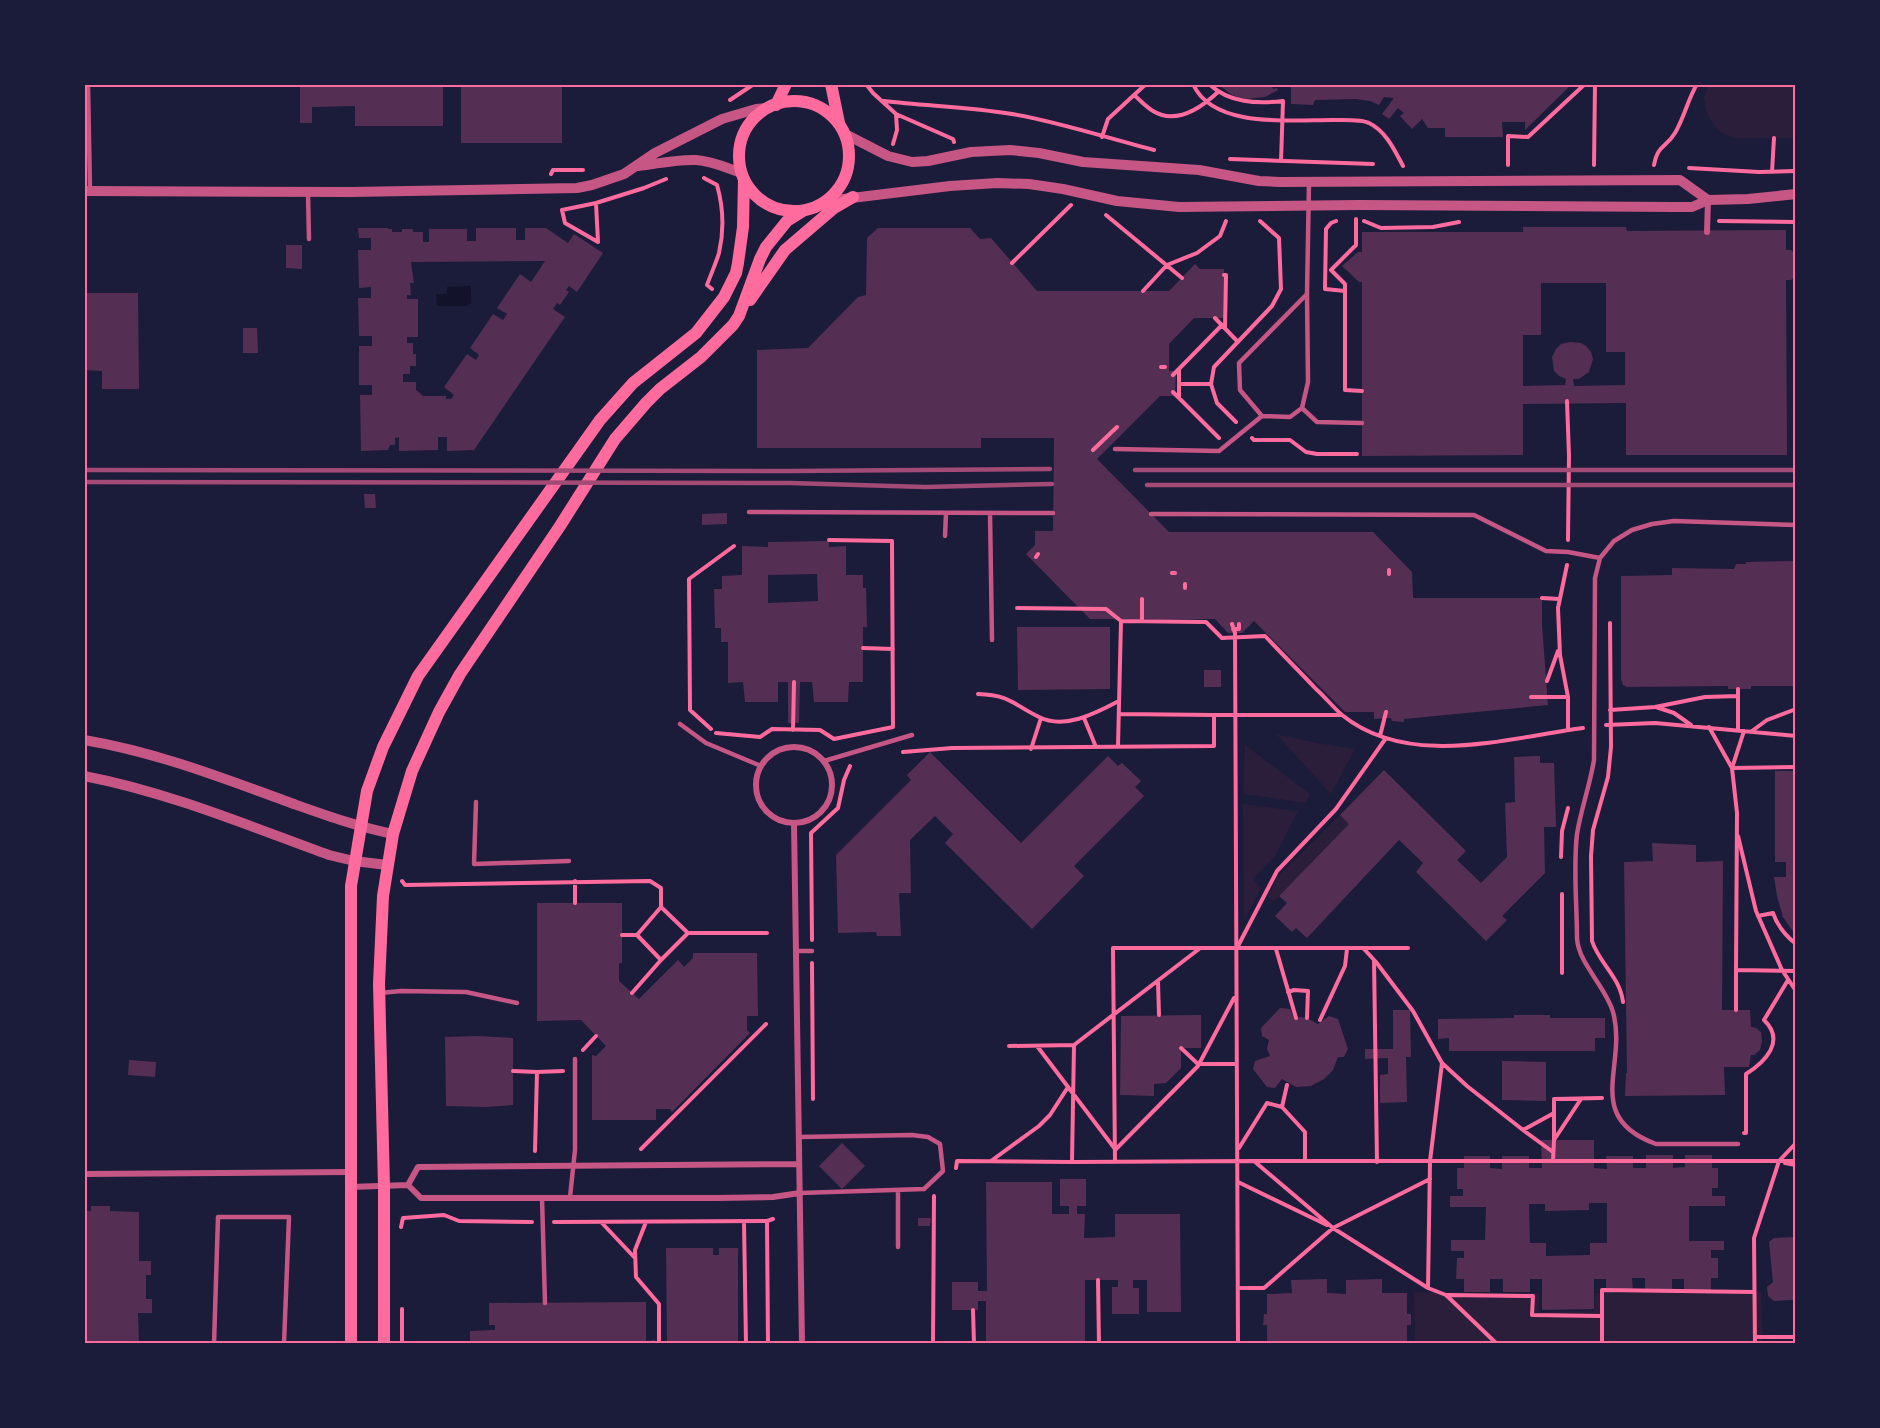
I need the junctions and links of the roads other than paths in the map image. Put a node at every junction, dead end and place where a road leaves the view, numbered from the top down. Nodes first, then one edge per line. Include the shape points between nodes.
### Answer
1 (88, 84) edge
2 (786, 84) edge
3 (831, 84) edge
4 (772, 106) junction
5 (842, 129) junction
6 (638, 166) junction
7 (743, 176) junction
8 (1309, 183) junction
9 (87, 191) edge
10 (308, 192) junction
11 (1796, 195) edge
12 (853, 197) junction
13 (1708, 200) junction
14 (827, 201) junction
15 (1309, 207) junction
16 (803, 211) junction
17 (1707, 232) dead end
18 (309, 238) dead end
19 (1307, 294) junction
20 (739, 316) junction
21 (1302, 408) junction
22 (1262, 416) junction
23 (1362, 423) dead end
24 (1115, 449) dead end
25 (749, 512) dead end
26 (946, 513) junction
27 (990, 513) junction
28 (1053, 513) dead end
29 (1151, 514) dead end
30 (1796, 525) edge
31 (945, 536) dead end
32 (1600, 558) junction
33 (992, 640) dead end
34 (680, 724) dead end
35 (912, 735) dead end
36 (84, 740) edge
37 (824, 761) junction
38 (760, 766) junction
39 (84, 776) edge
40 (476, 802) dead end
41 (794, 823) junction
42 (360, 827) junction
43 (393, 834) junction
44 (354, 861) junction
45 (569, 861) dead end
46 (387, 865) junction
47 (796, 951) junction
48 (812, 951) road end
49 (380, 993) junction
50 (517, 1003) dead end
51 (575, 1059) dead end
52 (800, 1137) junction
53 (1738, 1144) dead end
54 (799, 1164) junction
55 (574, 1165) junction
56 (350, 1172) junction
57 (84, 1174) edge
58 (408, 1185) junction
59 (384, 1186) junction
60 (350, 1187) junction
61 (898, 1190) junction
62 (800, 1193) junction
63 (570, 1197) junction
64 (542, 1198) junction
65 (898, 1247) dead end
66 (545, 1303) dead end
67 (214, 1344) edge
68 (284, 1344) edge
69 (351, 1344) edge
70 (384, 1344) edge
71 (802, 1344) edge

1 - 9 lane
2 - 4 main road
3 - 5 main road
4 - 5 main road via 807,103 825,111
4 - 6 street via 722,119 655,153
4 - 7 main road via 755,118 742,139 739,156
5 - 8 street via 888,156 912,162 1010,150 1083,162
5 - 14 main road via 848,146 847,171
6 - 7 street via 698,160
6 - 10 street via 592,185 564,190
7 - 16 main road via 762,201 775,208
7 - 42 main road via 738,263 724,297 696,333 633,383 600,420 418,676 366,791
8 - 13 street via 1680,180
8 - 15 lane
9 - 10 street
10 - 18 lane
11 - 13 street
12 - 14 street
12 - 15 street via 997,183 1158,206
12 - 20 main road via 834,208 785,250
13 - 15 street via 1692,207
13 - 17 street
14 - 16 main road
15 - 19 lane
16 - 20 main road via 787,221 766,247
19 - 21 lane via 1308,382
19 - 22 lane via 1239,363 1240,390
20 - 43 main road via 714,346 646,403 615,439 449,693 412,771
21 - 22 lane via 1290,417
21 - 23 lane via 1317,422
22 - 24 lane via 1219,451
25 - 26 lane
26 - 27 lane
26 - 31 lane
27 - 28 lane
27 - 33 lane
29 - 32 lane via 1474,515 1546,551
30 - 32 lane via 1674,521 1652,524 1614,541
32 - 53 lane via 1594,578 1594,760 1576,846 1577,938 1579,950 1614,1014 1613,1104 1619,1118 1632,1131 1656,1144
34 - 38 lane via 706,743
35 - 37 lane
36 - 42 street via 182,764
37 - 38 street via 804,748 791,747 769,756
37 - 41 street via 830,772 830,796 816,815
38 - 41 street via 758,799 773,816
39 - 44 street via 169,798
40 - 45 lane via 474,864
41 - 47 street
42 - 43 street
42 - 44 main road
43 - 46 main road
44 - 46 street
44 - 56 main road via 350,903
46 - 49 main road
47 - 48 lane
47 - 52 street
49 - 50 lane via 466,992
49 - 59 main road
51 - 55 lane
52 - 54 street
52 - 61 lane via 912,1135 940,1144 943,1171 924,1189
54 - 55 street
54 - 62 street
55 - 58 street via 418,1167
55 - 63 lane
56 - 57 street
56 - 60 main road
58 - 59 street
58 - 64 street via 421,1198
59 - 60 street
59 - 70 main road
60 - 69 main road
61 - 62 lane
61 - 65 lane
62 - 63 street via 760,1197
62 - 71 street
63 - 64 street
64 - 66 lane
67 - 68 lane via 218,1217 289,1217

